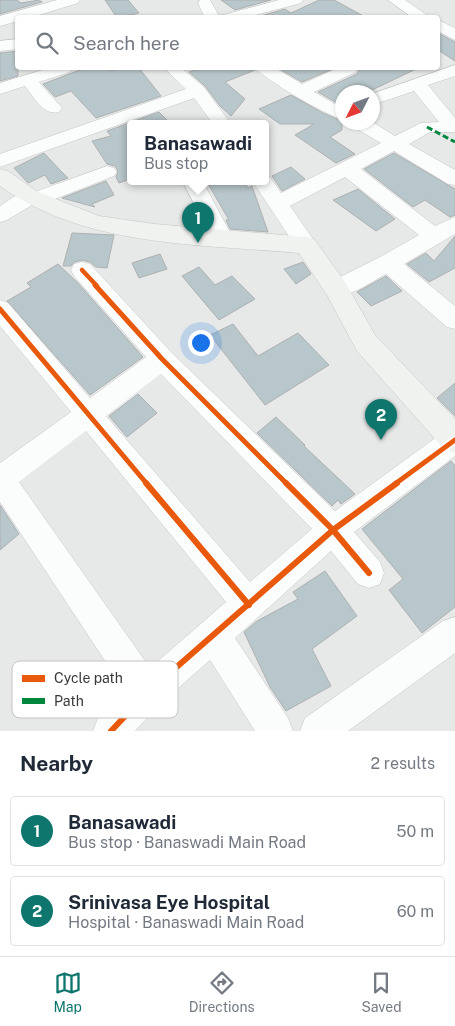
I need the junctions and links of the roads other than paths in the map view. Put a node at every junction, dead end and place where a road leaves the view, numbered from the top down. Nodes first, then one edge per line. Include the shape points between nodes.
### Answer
1 (73, 0) edge
2 (395, 0) edge
3 (205, 3) dead end
4 (47, 4) edge
5 (295, 5) edge
6 (455, 14) edge
7 (15, 15) edge
8 (15, 15) edge
9 (211, 15) edge
10 (241, 15) edge
11 (419, 15) edge
12 (1, 20) edge
13 (440, 24) edge
14 (440, 26) edge
15 (455, 35) edge
16 (15, 44) edge
17 (0, 46) edge
18 (57, 70) edge
19 (174, 70) edge
20 (346, 70) edge
21 (455, 70) edge
22 (270, 72) edge
23 (28, 79) junction
24 (417, 83) junction
25 (0, 89) edge
26 (198, 91) junction
27 (300, 92) junction
28 (380, 97) edge
29 (54, 108) dead end
30 (335, 111) edge
31 (219, 120) edge
32 (371, 130) edge
33 (454, 132) edge
34 (396, 145) junction
35 (0, 161) edge
36 (347, 168) junction
37 (107, 172) dead end
38 (0, 176) edge
39 (455, 179) edge
40 (195, 185) edge
41 (265, 185) edge
42 (32, 198) junction
43 (278, 203) junction
44 (0, 215) edge
45 (455, 224) edge
46 (434, 236) junction
47 (222, 238) junction
48 (306, 245) junction
49 (388, 263) junction
50 (82, 270) dead end
51 (336, 289) junction
52 (0, 309) edge
53 (455, 320) edge
54 (162, 359) junction
55 (88, 414) junction
56 (455, 440) edge
57 (0, 479) edge
58 (333, 530) junction
59 (369, 572) dead end
60 (249, 605) junction
61 (455, 633) edge
62 (214, 634) junction
63 (125, 661) edge
64 (178, 666) edge
65 (123, 718) edge
66 (111, 731) edge
67 (275, 731) edge
68 (318, 731) edge

1 - 4 street
2 - 11 street
3 - 9 street
4 - 7 street
5 - 10 street
6 - 13 street
8 - 12 street
14 - 15 street
16 - 17 street
18 - 23 street
19 - 26 street
20 - 27 street
21 - 24 street
22 - 27 street
23 - 25 street
23 - 29 street
24 - 28 street
24 - 33 street
26 - 31 street
26 - 35 street
27 - 30 street
32 - 34 street
33 - 34 street via 427,128
34 - 36 street
34 - 39 street
36 - 43 street
36 - 46 street
37 - 42 street
38 - 42 main road
40 - 47 street
41 - 43 street
42 - 44 street
42 - 47 main road via 96,222
43 - 48 street
45 - 46 street
46 - 49 street
47 - 48 main road
48 - 51 main road
49 - 51 street
49 - 53 street
50 - 54 street
51 - 56 main road via 366,343
52 - 55 street
54 - 55 street
54 - 58 street
55 - 57 street
55 - 60 street
56 - 58 street
57 - 63 street
58 - 59 street
58 - 60 street
60 - 62 street
61 - 68 street
62 - 64 street
62 - 67 street
65 - 66 street

